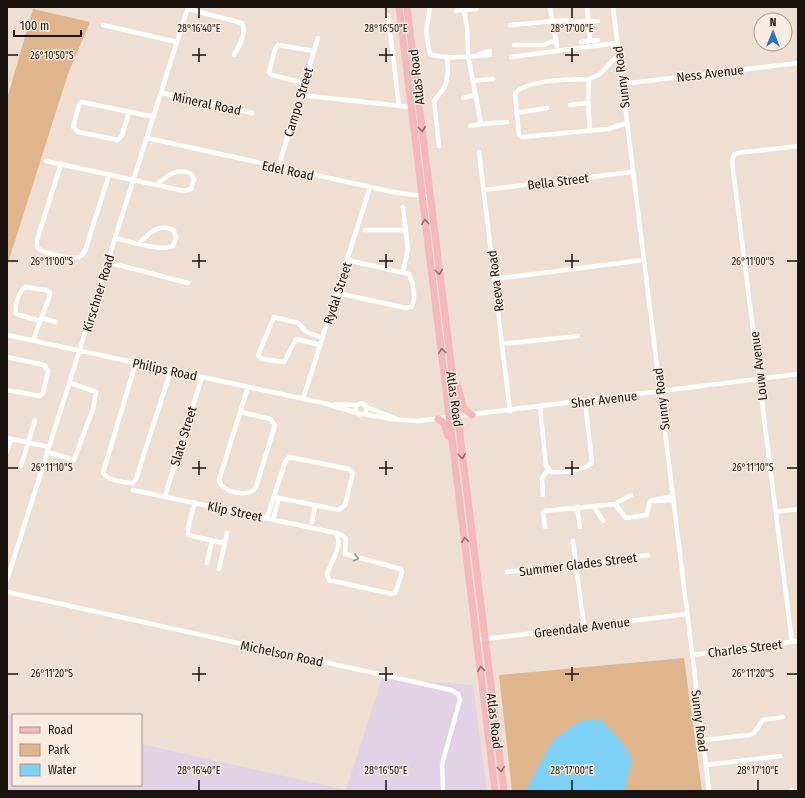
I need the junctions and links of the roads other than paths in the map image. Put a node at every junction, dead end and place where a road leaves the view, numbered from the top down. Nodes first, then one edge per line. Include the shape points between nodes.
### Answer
1 (408, 7) edge
2 (430, 7) edge
3 (550, 7) edge
4 (587, 7) edge
5 (613, 7) edge
6 (188, 8) edge
7 (399, 9) edge
8 (476, 9) dead end
9 (456, 10) dead end
10 (464, 10) junction
11 (388, 15) dead end
12 (598, 20) dead end
13 (553, 21) junction
14 (588, 21) junction
15 (103, 25) dead end
16 (510, 25) dead end
17 (318, 38) dead end
18 (556, 40) junction
19 (598, 40) dead end
20 (590, 41) junction
21 (178, 42) junction
22 (581, 42) dead end
23 (617, 43) junction
24 (514, 45) dead end
25 (557, 46) dead end
26 (314, 51) junction
27 (490, 53) dead end
28 (234, 54) dead end
29 (468, 55) junction
30 (618, 55) junction
31 (511, 57) dead end
32 (447, 58) junction
33 (798, 63) edge
34 (493, 79) dead end
35 (589, 79) junction
36 (472, 81) junction
37 (303, 83) junction
38 (622, 84) junction
39 (162, 93) junction
40 (300, 95) junction
41 (475, 95) junction
42 (463, 98) dead end
43 (588, 103) junction
44 (570, 105) dead end
45 (399, 106) junction
46 (411, 107) junction
47 (548, 108) dead end
48 (129, 112) junction
49 (252, 113) dead end
50 (516, 113) junction
51 (154, 117) junction
52 (507, 122) dead end
53 (627, 123) junction
54 (481, 124) junction
55 (470, 126) dead end
56 (590, 131) junction
57 (147, 138) junction
58 (440, 146) dead end
59 (798, 146) edge
60 (479, 152) dead end
61 (46, 160) dead end
62 (61, 164) junction
63 (278, 168) junction
64 (632, 172) junction
65 (109, 175) junction
66 (134, 180) junction
67 (156, 185) junction
68 (370, 188) junction
69 (484, 190) junction
70 (426, 197) junction
71 (403, 207) dead end
72 (365, 230) dead end
73 (406, 230) junction
74 (115, 238) junction
75 (139, 243) junction
76 (347, 260) junction
77 (644, 260) junction
78 (108, 262) junction
79 (403, 272) junction
80 (494, 278) junction
81 (188, 283) dead end
82 (337, 293) junction
83 (41, 319) junction
84 (56, 322) dead end
85 (7, 335) edge
86 (578, 336) dead end
87 (322, 338) junction
88 (33, 340) junction
89 (502, 344) junction
90 (320, 345) junction
91 (80, 350) junction
92 (7, 357) edge
93 (136, 362) junction
94 (450, 365) junction
95 (171, 370) junction
96 (798, 374) edge
97 (202, 377) junction
98 (759, 379) junction
99 (70, 383) junction
100 (248, 387) junction
101 (7, 390) edge
102 (660, 392) junction
103 (303, 399) junction
104 (586, 401) junction
105 (323, 403) junction
106 (357, 404) junction
107 (540, 406) junction
108 (367, 407) junction
109 (510, 410) junction
110 (241, 412) junction
111 (360, 414) junction
112 (472, 415) junction
113 (454, 417) junction
114 (438, 419) junction
115 (35, 420) dead end
116 (396, 420) junction
117 (9, 438) edge
118 (28, 443) junction
119 (48, 450) junction
120 (7, 452) edge
121 (454, 455) junction
122 (20, 466) dead end
123 (548, 469) junction
124 (133, 490) dead end
125 (543, 495) dead end
126 (631, 495) dead end
127 (165, 496) junction
128 (276, 498) junction
129 (672, 498) junction
130 (195, 502) junction
131 (615, 504) junction
132 (315, 506) junction
133 (594, 506) junction
134 (577, 507) junction
135 (798, 509) edge
136 (776, 512) junction
137 (270, 518) junction
138 (603, 521) dead end
139 (312, 522) dead end
140 (580, 526) dead end
141 (545, 527) dead end
142 (227, 533) dead end
143 (336, 533) junction
144 (212, 540) junction
145 (573, 541) dead end
146 (224, 543) junction
147 (648, 555) dead end
148 (206, 563) dead end
149 (576, 564) junction
150 (219, 569) dead end
151 (507, 572) dead end
152 (7, 580) edge
153 (7, 592) edge
154 (687, 614) junction
155 (584, 626) junction
156 (481, 639) junction
157 (798, 641) edge
158 (792, 642) junction
159 (692, 655) junction
160 (783, 717) dead end
161 (703, 740) junction
162 (780, 756) dead end
163 (706, 766) junction
164 (443, 791) edge
165 (495, 791) edge
166 (504, 791) edge
167 (709, 791) edge

1 -> 70 main road, Atlas Road
2 - 32 street via 426,32 428,52
3 - 13 street
4 - 14 street
5 - 23 street, Sunny Road
6 - 21 street, Kirschner Road
6 - 28 street via 242,23 243,35
7 - 46 main road, Atlas Road
8 - 10 street
9 - 10 street
10 - 29 street
11 - 45 street
12 - 14 street
13 - 14 street
13 - 16 street
13 - 18 street
14 - 20 street
15 - 21 street
17 - 26 street, Campo Street
18 - 24 street via 543,46
18 - 25 street
19 - 20 street
20 - 22 street
21 - 39 street, Kirschner Road
23 - 30 street, Sunny Road
23 - 31 street
26 - 37 street, Campo Street
26 - 37 street via 280,44 275,49 269,68 272,76
27 - 29 street
29 - 32 street
29 - 36 street
30 - 35 street via 600,74
30 - 38 street, Sunny Road
32 - 58 street via 445,87 434,101
33 - 38 street, Ness Avenue
34 - 36 street
35 - 43 street
35 - 50 street via 532,84 521,88 515,94
36 - 41 street
37 - 40 street, Campo Street
38 - 53 street, Sunny Road
39 - 49 street, Mineral Road
39 - 51 street, Kirschner Road
40 - 45 street
40 - 63 street, Campo Street
41 - 42 street
41 - 54 street
43 - 44 street
43 - 56 street
45 - 46 street
46 - 70 main road, Atlas Road
47 - 50 street
48 - 48 street via 82,102 73,127 78,132 118,140
48 - 51 street
50 - 56 street via 522,137
51 - 57 street, Kirschner Road
52 - 54 street
53 - 56 street
53 - 64 street, Sunny Road
54 - 55 street
57 - 63 street, Edel Road
57 - 66 street, Kirschner Road
59 - 98 street, Louw Avenue via 738,154 734,155 732,161
60 - 69 street, Reeva Road
61 - 62 street
62 - 65 street
62 - 65 street via 37,247 41,251 75,259 82,256 85,251
63 - 68 street, Edel Road
64 - 69 street, Bella Street
64 - 77 street, Sunny Road
65 - 66 street
66 - 67 street
66 - 74 street, Kirschner Road
67 - 67 street via 187,191 193,186 194,179 190,173 180,170
68 - 70 street, Edel Road
68 - 76 street, Rydal Street
69 - 80 street, Reeva Road
70 -> 94 main road, Atlas Road
113 -> 70 main road, Atlas Road
71 - 73 street
72 - 73 street
73 - 79 street via 408,249
74 - 75 street
74 - 78 street, Kirschner Road
75 - 75 street via 166,248 173,246 176,238 174,232 162,227 154,230
76 - 79 street
76 - 82 street, Rydal Street
77 - 80 street
77 - 102 street, Sunny Road
78 - 81 street
78 - 91 street, Kirschner Road
79 - 82 street via 410,276 414,299 409,308
80 - 89 street, Reeva Road
82 - 87 street, Rydal Street
83 - 83 street via 49,298 48,291 27,286 23,288 16,306 16,314
83 - 84 street
83 - 88 street
85 - 88 street, Philips Road
86 - 89 street
87 - 90 street, Rydal Street
87 - 90 street via 306,332 298,323 274,317 258,355 262,359 284,362 296,339
88 - 91 street, Philips Road
89 - 109 street, Reeva Road
90 - 103 street, Rydal Street
91 - 93 street, Philips Road
91 - 99 street, Kirschner Road
92 - 101 street via 44,365 48,371 40,396
93 - 95 street, Philips Road
93 - 95 street via 102,473 129,483 136,479
94 - 112 main road via 464,409
94 - 113 main road, Atlas Road
95 - 97 street, Philips Road
96 - 98 street, Sher Avenue
97 - 100 street, Philips Road
97 - 127 street, Slate Street
98 - 102 street, Sher Avenue
98 - 136 street, Louw Avenue
99 - 119 street, Kirschner Road
99 - 119 street via 96,392 93,409 74,460
100 - 103 street, Philips Road
100 - 110 street
102 - 104 street, Sher Avenue
102 - 129 street, Sunny Road
103 - 105 street, Philips Road
104 - 107 street, Sher Avenue
104 - 123 street via 591,464 586,468 557,472
105 - 106 street, Philips Road
105 - 111 street, Philips Road
106 - 108 street via 362,403
106 - 111 street via 355,408
107 - 109 street, Sher Avenue
107 - 123 street
108 - 111 street via 366,412
108 - 116 street, Philips Road
109 - 112 street, Sher Avenue
110 - 110 street via 219,483 223,488 249,494 254,492 275,425 270,418
111 - 116 street, Philips Road
112 - 113 street, Sher Avenue
113 - 114 street, Philips Road
113 - 121 main road, Atlas Road
113 -> 156 main road, Atlas Road
114 - 116 street, Philips Road via 411,422
114 - 121 main road via 446,426
115 - 118 street
117 - 118 street
117 - 120 street
118 - 119 street
118 - 122 street
119 - 152 street, Kirschner Road
156 -> 121 main road, Atlas Road
123 - 125 street via 542,479
124 - 127 street, Klip Street
126 - 131 street
127 - 130 street, Klip Street
128 - 132 street
128 - 132 street via 285,462 289,457 352,470 349,493 342,508 337,510
128 - 137 street
129 - 131 street via 650,501 647,515 627,518
129 - 154 street, Sunny Road
130 - 137 street, Klip Street
130 - 144 street via 188,534
131 - 133 street
132 - 139 street
133 - 134 street
133 - 138 street
134 - 140 street
134 - 141 street via 544,511
135 - 136 street
136 - 158 street, Louw Avenue
137 - 143 street, Klip Street
142 - 146 street
143 -> 143 street via 345,538 345,554 401,569 395,593 330,580 327,574 337,551 339,538
144 - 146 street
144 - 148 street
145 - 149 street
146 - 150 street
147 - 149 street, Summer Glades Street
149 - 151 street, Summer Glades Street
149 - 155 street
153 - 164 street, Michelson Road via 456,692 460,697 460,704 442,764
154 - 155 street, Greendale Avenue
154 - 159 street, Sunny Road
155 - 156 street, Greendale Avenue
165 -> 156 main road, Atlas Road
156 -> 166 main road, Atlas Road
157 - 158 street, Charles Street
158 - 159 street, Charles Street
159 - 161 street, Sunny Road
160 - 161 street via 763,720 754,733 749,735
161 - 163 street, Sunny Road
162 - 163 street
163 - 167 street, Sunny Road

